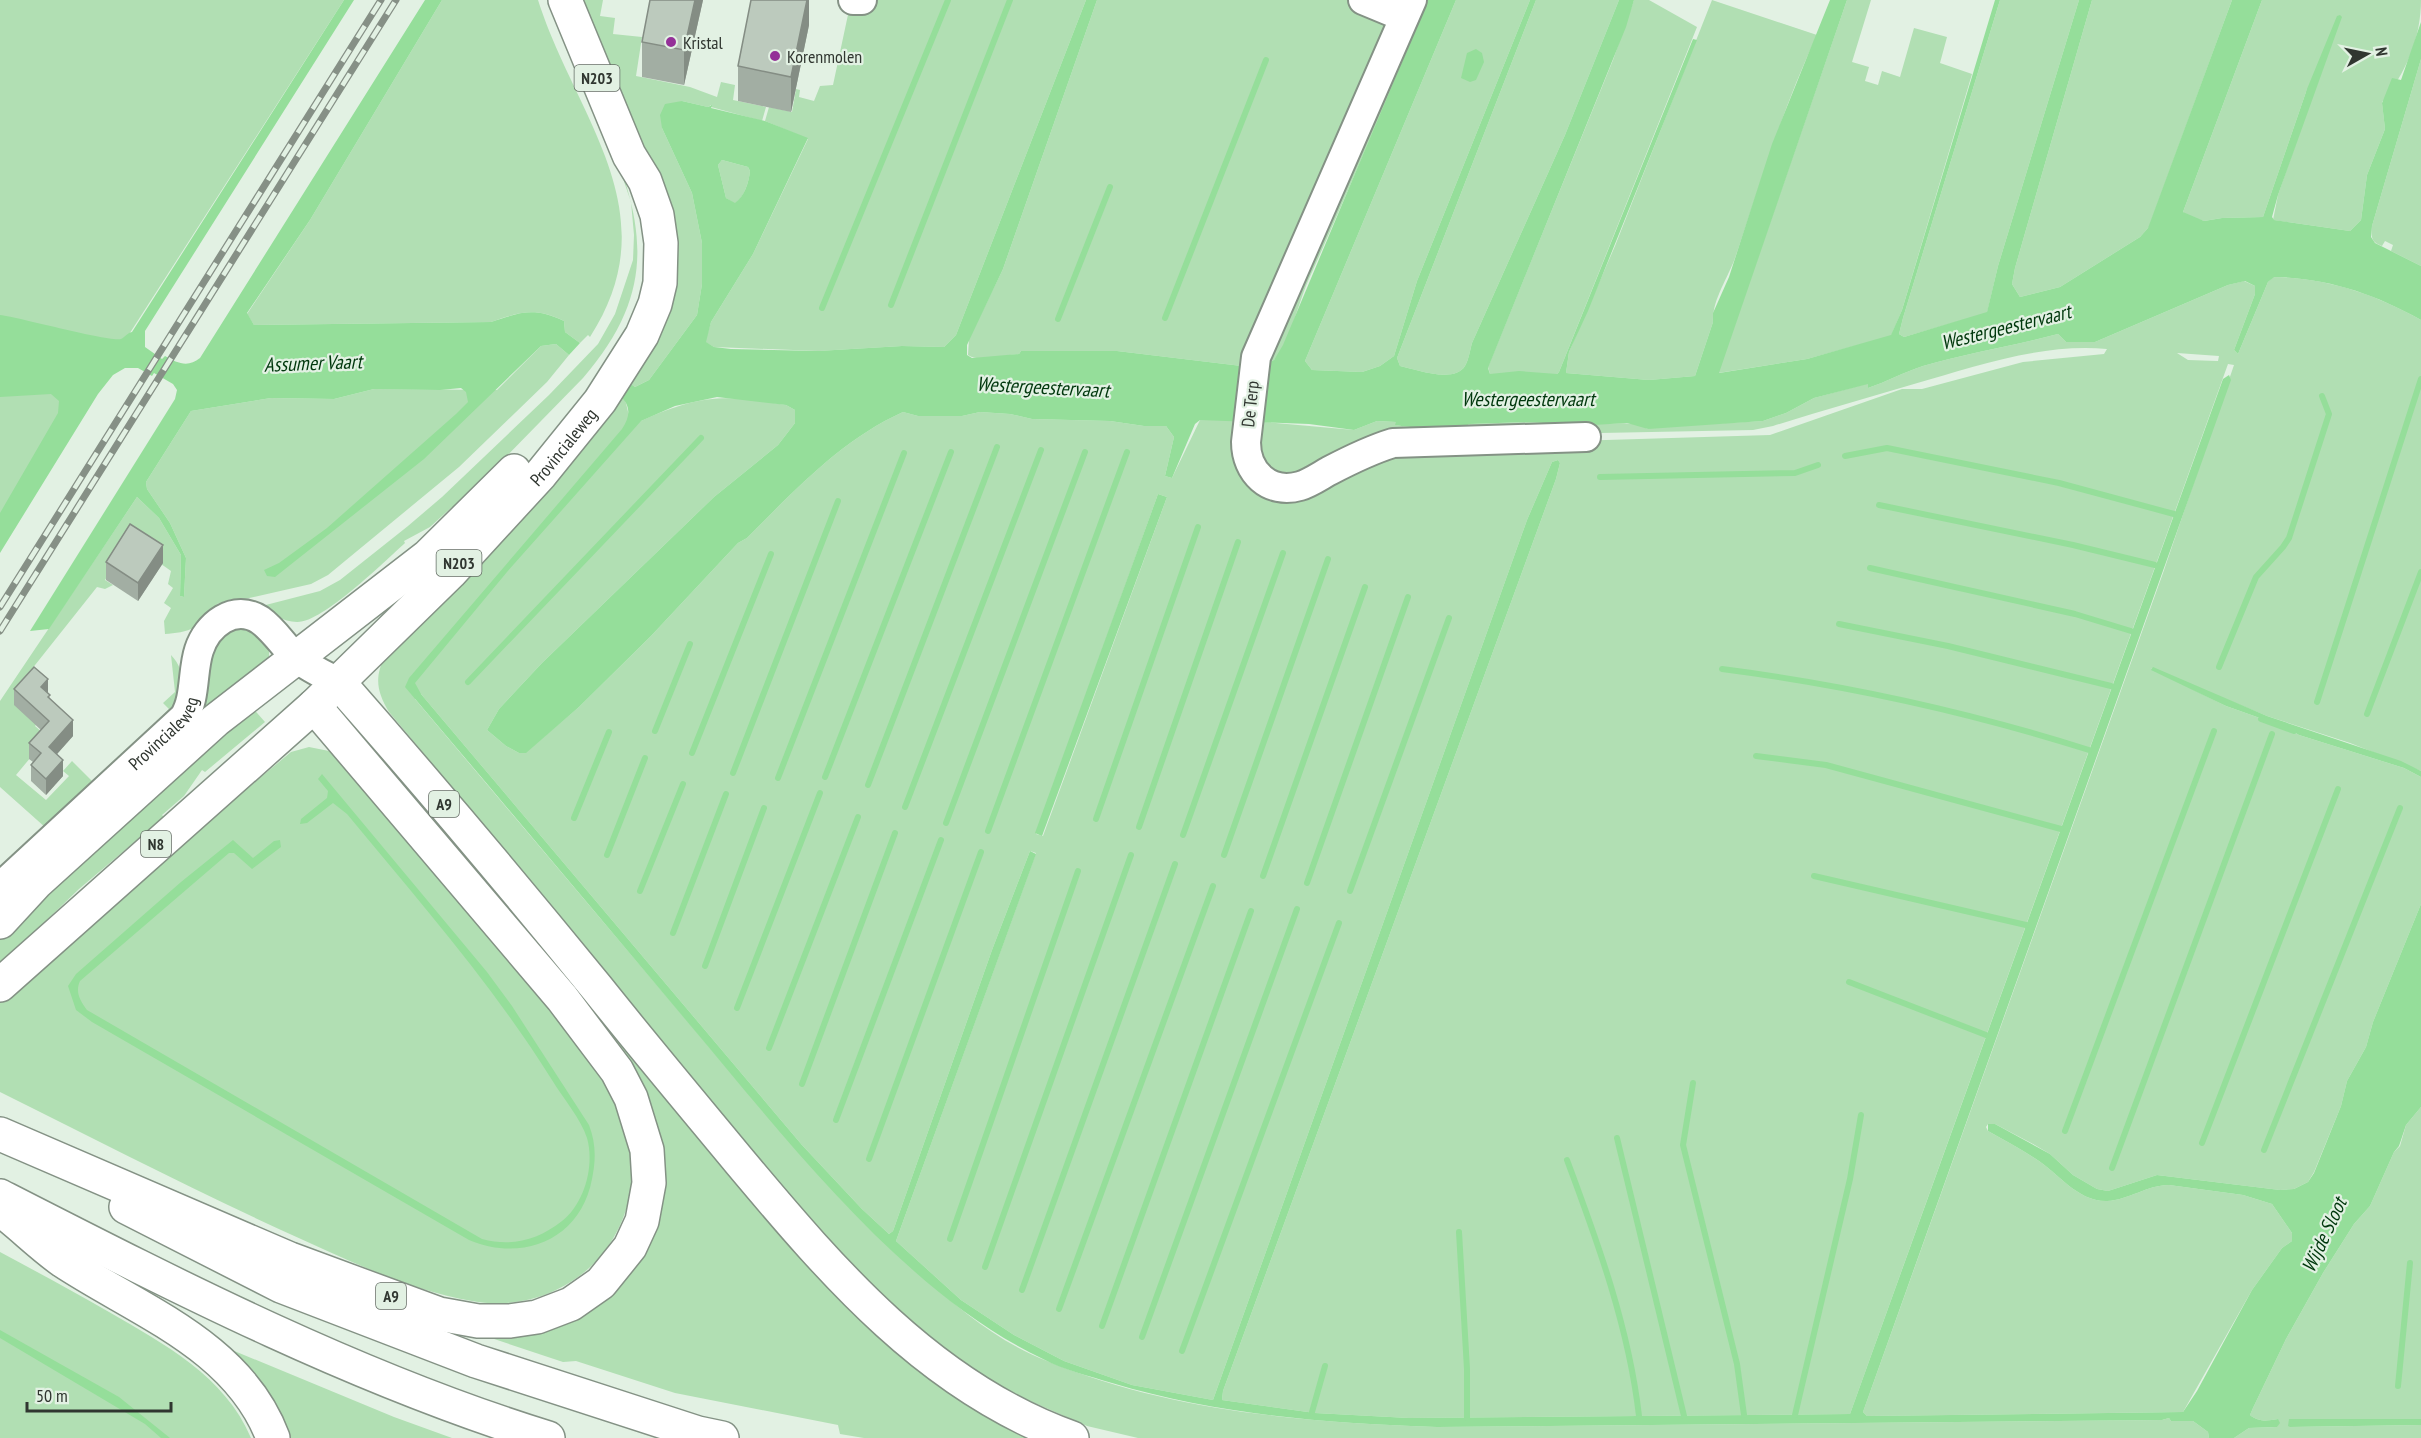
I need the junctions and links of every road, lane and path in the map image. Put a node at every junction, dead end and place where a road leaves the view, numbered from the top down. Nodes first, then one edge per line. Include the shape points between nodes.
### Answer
1 (566, 0) edge
2 (1362, 0) edge
3 (1408, 9) edge
4 (592, 395) junction
5 (1586, 437) dead end
6 (296, 657) junction
7 (339, 683) junction
8 (314, 706) junction
9 (0, 887) edge
10 (0, 922) edge
11 (0, 985) edge
12 (0, 1134) edge
13 (0, 1139) edge
14 (0, 1196) edge
15 (0, 1209) edge
16 (273, 1438) edge
17 (548, 1438) edge
18 (722, 1438) edge
19 (1072, 1438) edge

1 - 4 main road, Provincialeweg / N203 via 657,215 660,262 655,304 642,335 619,357
2 - 3 street, De Terp
3 - 5 street, De Terp via 1256,357 1246,442 1251,469 1265,483 1301,486 1393,443
4 - 6 main road, Provincialeweg / N203 via 428,556
4 - 7 main road, Provincialeweg / N203 via 541,474 450,573
6 - 7 street, Provincialeweg
6 - 8 street, Provincialeweg
6 - 9 street, Provincialeweg via 252,616 229,616 213,626 197,657 190,704 184,717
6 - 10 main road, Provincialeweg via 216,720 140,788 36,883
7 - 8 main road, Provincialeweg / N8
7 - 19 main road, A9 via 547,927 809,1245 879,1317 961,1383 1035,1425
8 - 11 main road, Provincialeweg / N8
8 - 12 main road, A9 via 562,998 617,1071 632,1098 647,1150 649,1183 642,1221 630,1247 601,1283 571,1304 510,1322 478,1321 439,1314 290,1259
13 - 18 main road, A9 via 281,1286 476,1361
14 - 17 main road via 259,1325 466,1413
15 - 16 main road via 61,1260 225,1364 247,1388 265,1416

